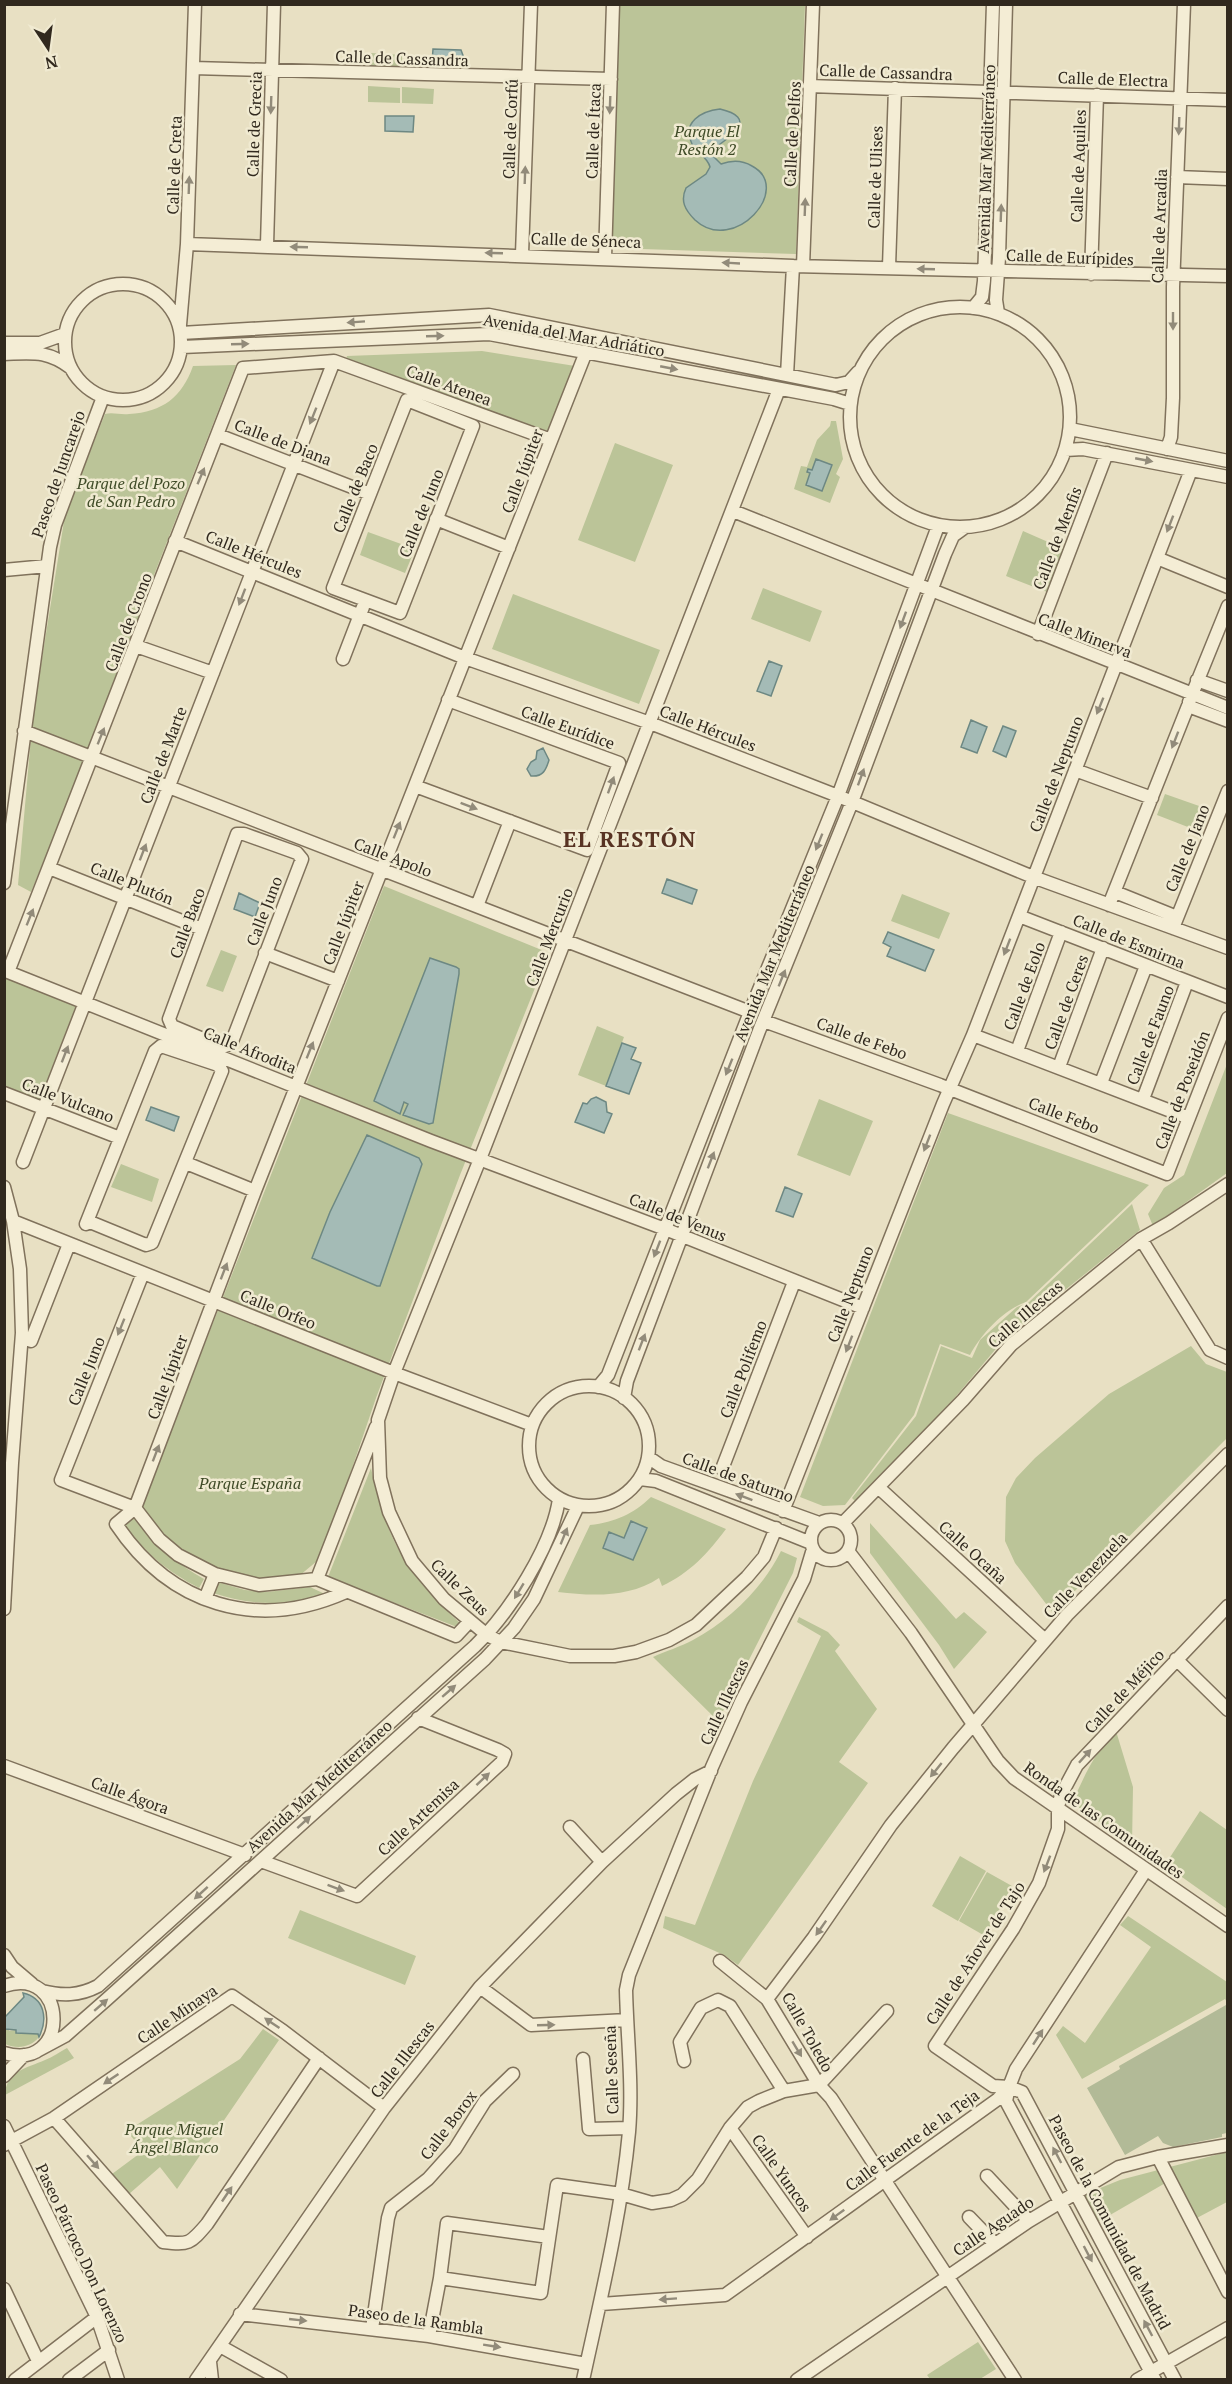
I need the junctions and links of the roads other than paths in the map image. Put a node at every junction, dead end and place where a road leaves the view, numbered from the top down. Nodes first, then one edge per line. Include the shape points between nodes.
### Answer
1 (195, 4) edge
2 (274, 4) edge
3 (531, 4) edge
4 (613, 4) edge
5 (813, 4) edge
6 (993, 4) edge
7 (1006, 4) edge
8 (1184, 4) edge
9 (193, 68) junction
10 (272, 71) junction
11 (529, 78) junction
12 (610, 79) junction
13 (809, 86) junction
14 (895, 88) junction
15 (997, 92) junction
16 (1097, 95) junction
17 (1180, 98) junction
18 (1227, 100) edge
19 (1177, 177) junction
20 (1227, 179) edge
21 (187, 244) junction
22 (267, 245) junction
23 (522, 254) junction
24 (605, 258) junction
25 (798, 266) junction
26 (889, 267) junction
27 (984, 271) junction
28 (999, 271) junction
29 (1091, 274) junction
30 (1174, 276) junction
31 (1227, 276) edge
32 (972, 308) junction
33 (998, 314) junction
34 (181, 330) junction
35 (65, 334) junction
36 (4, 343) edge
37 (182, 346) junction
38 (586, 352) junction
39 (4, 354) edge
40 (334, 361) junction
41 (71, 368) junction
42 (859, 371) junction
43 (787, 375) junction
44 (779, 389) junction
45 (103, 397) junction
46 (407, 400) joint
47 (850, 404) junction
48 (1070, 429) junction
49 (218, 435) junction
50 (551, 441) junction
51 (1167, 449) junction
52 (1065, 450) junction
53 (1107, 453) junction
54 (1227, 461) edge
55 (294, 463) junction
56 (1191, 470) junction
57 (1227, 477) edge
58 (370, 494) junction
59 (733, 511) junction
60 (436, 519) junction
61 (938, 526) junction
62 (964, 528) junction
63 (175, 541) junction
64 (509, 548) junction
65 (1157, 558) junction
66 (47, 566) junction
67 (4, 570) edge
68 (252, 572) junction
69 (916, 585) junction
70 (1227, 587) edge
71 (333, 588) joint
72 (931, 590) junction
73 (365, 600) junction
74 (1227, 606) edge
75 (360, 614) junction
76 (1038, 634) junction
77 (136, 646) junction
78 (465, 658) junction
79 (344, 659) dead end
80 (1117, 664) junction
81 (213, 673) junction
82 (1197, 680) junction
83 (1227, 691) edge
84 (448, 700) junction
85 (1190, 700) junction
86 (1227, 708) edge
87 (1227, 721) edge
88 (650, 723) junction
89 (24, 731) junction
90 (93, 757) junction
91 (619, 763) junction
92 (632, 768) junction
93 (1075, 770) junction
94 (415, 786) junction
95 (168, 787) junction
96 (1227, 791) edge
97 (838, 796) junction
98 (1152, 798) junction
99 (852, 802) junction
100 (510, 821) junction
101 (1222, 825) edge
102 (236, 838) joint
103 (593, 853) junction
104 (49, 868) junction
105 (381, 870) junction
106 (1033, 877) junction
107 (4, 883) edge
108 (1115, 892) junction
109 (125, 898) junction
110 (1109, 905) junction
111 (477, 906) junction
112 (1019, 916) junction
113 (1175, 923) junction
114 (202, 929) junction
115 (1061, 932) junction
116 (565, 941) junction
117 (1103, 948) junction
118 (1227, 948) edge
119 (265, 953) junction
120 (1146, 966) junction
121 (8, 972) joint
122 (338, 981) junction
123 (1187, 982) junction
124 (1227, 997) edge
125 (85, 1002) junction
126 (750, 1012) junction
127 (1227, 1018) edge
128 (169, 1019) joint
129 (764, 1021) junction
130 (973, 1035) junction
131 (231, 1044) joint
132 (1017, 1051) junction
133 (1059, 1067) junction
134 (1101, 1083) junction
135 (296, 1086) junction
136 (950, 1089) junction
137 (4, 1093) edge
138 (1143, 1099) junction
139 (44, 1108) junction
140 (1190, 1118) junction
141 (120, 1138) junction
142 (480, 1159) junction
143 (24, 1162) dead end
144 (186, 1162) junction
145 (1167, 1174) joint
146 (1227, 1184) edge
147 (4, 1187) edge
148 (255, 1191) junction
149 (13, 1221) junction
150 (665, 1228) junction
151 (682, 1237) junction
152 (1141, 1239) junction
153 (69, 1244) junction
154 (143, 1273) junction
155 (794, 1282) junction
156 (212, 1301) junction
157 (863, 1308) junction
158 (31, 1341) dead end
159 (1227, 1358) edge
160 (394, 1373) junction
161 (598, 1387) junction
162 (624, 1398) junction
163 (378, 1420) junction
164 (532, 1425) junction
165 (1227, 1454) edge
166 (648, 1457) junction
167 (722, 1469) dead end
168 (640, 1479) junction
169 (878, 1487) junction
170 (559, 1499) junction
171 (578, 1506) junction
172 (135, 1508) junction
173 (783, 1511) junction
174 (819, 1523) junction
175 (843, 1523) junction
176 (776, 1528) junction
177 (812, 1546) junction
178 (848, 1551) junction
179 (828, 1560) junction
180 (215, 1574) junction
181 (316, 1579) junction
182 (804, 1579) junction
183 (346, 1592) junction
184 (205, 1599) junction
185 (1227, 1606) edge
186 (4, 1610) edge
187 (470, 1622) junction
188 (487, 1635) junction
189 (1045, 1640) junction
190 (501, 1642) junction
191 (1176, 1659) junction
192 (1227, 1710) edge
193 (418, 1718) junction
194 (973, 1725) junction
195 (4, 1766) edge
196 (711, 1771) junction
197 (676, 1794) junction
198 (1058, 1808) junction
199 (695, 1809) junction
200 (570, 1827) dead end
201 (245, 1854) junction
202 (261, 1861) junction
203 (602, 1862) junction
204 (1146, 1870) junction
205 (1227, 1926) edge
206 (4, 1955) edge
207 (720, 1961) dead end
208 (4, 1986) edge
209 (480, 1987) junction
210 (38, 1989) junction
211 (767, 1999) junction
212 (887, 2011) dead end
213 (627, 2020) junction
214 (935, 2046) joint
215 (37, 2051) junction
216 (4, 2053) edge
217 (24, 2055) junction
218 (320, 2058) junction
219 (583, 2059) dead end
220 (684, 2061) dead end
221 (513, 2074) dead end
222 (4, 2076) edge
223 (819, 2085) junction
224 (1009, 2087) junction
225 (784, 2091) junction
226 (384, 2108) junction
227 (54, 2118) junction
228 (4, 2126) edge
229 (629, 2128) junction
230 (730, 2128) junction
231 (8, 2143) edge
232 (1227, 2145) edge
233 (1158, 2157) junction
234 (987, 2176) dead end
235 (884, 2180) junction
236 (1077, 2193) junction
237 (621, 2194) junction
238 (1060, 2202) junction
239 (969, 2217) dead end
240 (1029, 2221) junction
241 (807, 2236) junction
242 (549, 2237) junction
243 (995, 2244) junction
244 (947, 2276) junction
245 (440, 2278) junction
246 (4, 2289) edge
247 (1227, 2292) edge
248 (601, 2304) junction
249 (240, 2314) junction
250 (97, 2317) junction
251 (372, 2328) junction
252 (1227, 2328) edge
253 (429, 2336) junction
254 (220, 2346) junction
255 (109, 2350) junction
256 (38, 2361) junction
257 (210, 2362) junction
258 (1167, 2363) junction
259 (586, 2364) junction
260 (1153, 2375) edge
261 (15, 2379) edge
262 (69, 2379) edge
263 (118, 2379) edge
264 (196, 2379) edge
265 (212, 2379) edge
266 (280, 2379) edge
267 (583, 2379) edge
268 (797, 2379) edge
269 (1015, 2379) edge
270 (1137, 2379) edge
271 (1175, 2379) edge

1 - 9 street, Calle de Creta
2 - 10 street, Calle de Grecia
3 - 11 street, Calle de Corfú
4 - 12 street, Calle de Ítaca
5 - 13 street, Calle de Delfos
6 - 15 street, Avenida Mar Mediterráneo
7 - 15 street, Avenida Mar Mediterráneo
8 - 17 street, Calle de Arcadia
9 - 10 street, Calle de Cassandra
21 -> 9 street, Calle de Creta
10 - 11 street, Calle de Cassandra
10 -> 22 street, Calle de Grecia
11 - 12 street, Calle de Cassandra
23 -> 11 street, Calle de Corfú
12 -> 24 street, Calle de Ítaca
13 - 14 street, Calle de Cassandra
25 -> 13 street, Calle de Delfos
14 - 15 street, Calle de Cassandra
14 - 26 street, Calle de Ulises
15 - 16 street, Calle de Electra
15 - 27 street, Avenida Mar Mediterráneo
28 -> 15 street, Avenida Mar Mediterráneo
16 - 17 street, Calle de Electra
16 - 29 street, Calle de Aquiles
17 - 18 street, Calle de Electra
17 -> 19 street, Calle de Arcadia
19 - 20 street
19 - 30 street, Calle de Arcadia
21 - 22 street, Calle de Séneca
21 - 34 street, Calle de Creta
23 -> 22 street, Calle de Séneca
23 - 24 street, Calle de Séneca
25 -> 24 street, Calle de Séneca
25 - 26 street, Calle de Séneca
25 - 43 street, Calle de Delfos
27 -> 26 street, Calle de Séneca
27 - 28 street, Calle de Eurípides
27 - 32 street, Avenida Mar Mediterráneo via 982,297
28 - 29 street, Calle de Eurípides
28 - 33 street, Avenida Mar Mediterráneo
29 - 30 street, Calle de Eurípides
30 - 31 street, Calle de Eurípides
30 -> 51 street, Calle de Arcadia via 1173,398
32 - 33 street
32 - 42 street via 938,309 905,321 878,342
33 - 48 street via 1032,334 1046,349 1062,375
34 - 35 street via 171,308 157,294 139,286 119,284 100,289 83,300 73,312
34 - 37 street
43 -> 34 street, Avenida del Mar Adriático via 489,315
35 - 36 street via 40,343
35 - 41 street
37 -> 38 street, Avenida del Mar Adriático via 489,334
37 - 45 street via 178,364 155,391 138,399
38 -> 44 street, Avenida del Mar Adriático
38 - 50 street, Calle Júpiter
39 - 41 street via 42,353
40 - 49 street, Calle de Crono via 243,368
40 - 50 street, Calle Atenea
40 -> 55 street, Calle de Marte
41 - 45 street via 90,390
42 - 43 street, Avenida del Mar Adriático via 849,382 837,385
42 - 47 street
44 - 47 street, Avenida del Mar Adriático
44 - 59 street, Calle Mercurio
45 - 66 street, Paseo de Juncarejo via 55,525
46 - 58 street, Calle de Baco
46 - 60 street, Calle de Juno via 473,426
47 - 61 street via 850,437 861,468 881,495 907,515
48 - 51 street
48 - 52 street
49 - 55 street, Calle de Diana
63 -> 49 street, Calle de Crono
50 - 64 street, Calle Júpiter
51 - 54 street
52 - 53 street
52 - 62 street via 1044,489 1022,509 994,522
53 -> 56 street
53 - 76 street, Calle de Menfis
55 - 58 street, Calle de Diana
55 - 68 street, Calle de Marte
56 - 57 street
56 -> 65 street, Calle de Neptuno
58 - 71 street, Calle de Baco
59 - 69 street
59 - 88 street, Calle Mercurio
60 - 64 street
60 - 73 street, Calle de Juno via 399,613
61 - 62 street
61 - 69 street, Avenida Mar Mediterráneo
62 - 72 street, Avenida Mar Mediterráneo via 953,536
63 - 68 street, Calle Hércules
63 - 77 street, Calle de Crono
64 - 78 street, Calle Júpiter
65 - 70 street
65 - 80 street, Calle de Neptuno
66 - 67 street
66 - 89 street, Paseo de Juncarejo
68 - 75 street, Calle Hércules
68 -> 81 street, Calle de Marte
69 - 72 street
69 -> 97 street, Avenida Mar Mediterráneo
71 - 73 street, Calle de Juno
72 - 76 street, Calle Minerva
99 -> 72 street, Avenida Mar Mediterráneo
73 - 75 street
74 - 82 street
75 - 78 street, Calle Hércules
75 - 79 street
76 - 80 street, Calle Minerva
77 - 81 street
90 -> 77 street, Calle de Crono
78 - 84 street, Calle Júpiter
78 - 88 street, Calle Hércules
80 - 85 street, Calle Minerva
80 -> 93 street, Calle de Neptuno
81 - 95 street, Calle de Marte
82 - 83 street
82 - 85 street
84 - 91 street, Calle Eurídice
84 - 94 street, Calle Júpiter
85 - 86 street, Calle Minerva
85 - 87 street
85 -> 98 street
88 - 92 street, Calle Mercurio
88 - 97 street, Calle Hércules
89 - 90 street, Calle Apolo
89 - 107 street, Paseo de Juncarejo
90 - 95 street, Calle Apolo
90 - 104 street, Calle de Crono
91 - 92 street
103 -> 91 street, Calle Eurídice
92 - 103 street, Calle Mercurio
93 - 98 street
93 - 106 street, Calle de Neptuno
94 -> 100 street
105 -> 94 street, Calle Júpiter
95 - 105 street, Calle Apolo
109 -> 95 street, Calle de Marte
96 - 101 street, Calle de Jano
97 - 99 street, Calle Hércules
97 -> 126 street, Avenida Mar Mediterráneo
98 - 108 street
99 - 106 street, Calle Hércules
129 -> 99 street, Avenida Mar Mediterráneo
100 - 103 street
100 - 111 street
101 - 113 street, Calle de Jano
102 - 114 street, Calle Baco
102 - 119 street, Calle Juno via 243,834 297,853 302,859
103 - 116 street, Calle Mercurio
104 - 109 street, Calle Plutón
121 -> 104 street, Calle de Crono
105 - 111 street, Calle Apolo
105 - 122 street, Calle Júpiter
106 - 110 street, Calle Hércules
106 - 112 street, Calle de Neptuno
108 - 110 street
108 - 113 street
109 - 114 street, Calle Plutón
109 - 125 street, Calle de Marte
110 - 113 street, Calle Hércules
111 - 116 street, Calle Apolo
112 - 115 street, Calle de Esmirna
112 -> 130 street, Calle de Neptuno
113 - 118 street, Calle Hércules
114 - 128 street, Calle Baco
115 - 117 street, Calle de Esmirna
115 - 132 street, Calle de Eolo
116 - 126 street, Calle Apolo
116 - 142 street, Calle Mercurio
117 - 120 street, Calle de Esmirna
117 - 133 street, Calle de Ceres
119 - 122 street
119 - 131 street, Calle Juno
120 - 123 street, Calle de Esmirna
120 - 134 street
121 - 125 street, Calle Afrodita
135 -> 122 street, Calle Júpiter
123 - 124 street, Calle de Esmirna
123 - 138 street, Calle de Fauno
125 - 135 street, Calle Afrodita
139 -> 125 street, Calle de Marte
126 -> 150 street, Avenida Mar Mediterráneo
127 - 140 street, Calle de Poseidón
128 - 131 street, Calle Afrodita via 172,1026 212,1043 222,1047
129 - 136 street, Calle de Febo
151 -> 129 street, Avenida Mar Mediterráneo
130 - 132 street
130 - 136 street, Calle de Neptuno
132 - 133 street
133 - 134 street
134 - 138 street
135 - 142 street, Calle Afrodita
135 - 148 street, Calle Júpiter
136 - 145 street, Calle Febo
136 -> 157 street, Calle Neptuno
137 - 139 street, Calle Vulcano
138 - 140 street
139 - 141 street, Calle Vulcano
139 - 143 street, Calle de Marte
140 - 145 street, Calle de Poseidón
141 - 144 street via 86,1224 90,1222 143,1244 153,1243
141 - 144 street, Calle Afrodita via 156,1052 166,1046 218,1065 221,1073
142 - 150 street, Calle de Venus
142 - 160 street, Calle Mercurio
144 - 148 street
146 - 152 street, Calle Illescas
147 - 149 street
156 -> 148 street, Calle Júpiter
149 - 153 street, Calle Orfeo
149 - 186 street via 20,1269 21,1333
150 - 151 street, Calle de Venus
150 -> 161 street, Avenida Mar Mediterráneo via 608,1375
151 - 155 street, Calle de Venus
162 -> 151 street, Avenida Mar Mediterráneo
152 - 159 street via 1196,1332 1210,1350
152 - 169 street, Calle Illescas via 1011,1345
153 - 154 street, Calle Orfeo
153 - 158 street
154 - 156 street, Calle Orfeo
154 -> 172 street, Calle Juno via 61,1480
155 - 157 street, Calle de Venus
155 - 167 street, Calle Polifemo
156 - 160 street, Calle Orfeo
172 -> 156 street, Calle Júpiter
157 -> 173 street, Calle Neptuno
160 - 163 street, Calle Zeus
160 - 164 street, Calle Orfeo
161 - 162 street
161 - 164 street via 584,1386 558,1394 547,1402
162 - 166 street via 637,1409 645,1424
163 - 181 street
163 - 187 street, Calle Zeus via 380,1478 404,1547 421,1573
164 - 170 street via 528,1442 532,1467 545,1489
165 - 189 street, Calle Venezuela
166 - 168 street
173 -> 166 street, Calle de Saturno via 661,1466
168 - 171 street via 613,1502
168 - 176 street, Calle de Saturno via 656,1481
169 - 175 street, Calle Illescas
169 - 189 street, Calle Ocaña
170 - 171 street
170 -> 188 street, Avenida Mar Mediterráneo via 532,1568
190 -> 171 street, Avenida Mar Mediterráneo via 541,1586
172 - 180 street via 178,1556
172 - 184 street via 116,1524 134,1549 151,1566
173 - 174 street, Calle de Saturno
174 - 175 street via 829,1519
174 - 177 street via 812,1532
175 - 178 street via 852,1536
176 - 177 street, Calle de Saturno
176 - 190 street, Calle Zeus via 764,1557 747,1577 696,1625 669,1640 614,1656 570,1656
177 - 179 street
177 - 182 street, Calle Illescas
178 - 179 street
178 - 194 street, Ronda de las Comunidades via 911,1632
179 - 182 street, Calle Illescas
180 - 181 street via 259,1585
180 - 184 street
181 - 183 street
182 - 196 street, Calle Illescas via 741,1702
183 - 184 street via 313,1605 282,1611 241,1609
183 - 187 street via 456,1636
185 - 191 street, Calle de Méjico
187 - 188 street, Calle Zeus
188 - 190 street, Calle Zeus
188 - 201 street, Avenida Mar Mediterráneo
189 - 194 street, Calle Venezuela
193 -> 190 street, Avenida Mar Mediterráneo
191 - 192 street
198 -> 191 street, Calle de Méjico via 1077,1765
202 -> 193 street, Avenida Mar Mediterráneo
202 -> 193 street, Calle Artemisa via 357,1896 502,1762 505,1754 498,1750
194 - 198 street, Ronda de las Comunidades via 1014,1778
194 -> 211 street, Calle Toledo via 891,1826
195 - 201 street, Calle Ágora
196 - 197 street, Calle Illescas
196 - 199 street, Calle Seseña
197 - 199 street
197 - 203 street, Calle Illescas
198 - 204 street, Ronda de las Comunidades
198 -> 214 street, Calle de Añover de Tajo via 1058,1829 1039,1883
199 - 213 street, Calle Seseña via 629,1976
200 - 203 street
201 -> 210 street, Avenida Mar Mediterráneo via 98,1986 78,1994 58,1995
215 -> 202 street, Avenida Mar Mediterráneo via 65,2036
203 - 209 street, Calle Illescas
204 - 205 street, Ronda de las Comunidades
224 -> 204 street, Calle Fuente de la Teja via 1016,2069
206 - 210 street
207 - 211 street
208 - 210 street, Avenida Mar Mediterráneo via 24,1983
209 -> 213 street via 531,2025
209 - 226 street, Calle Illescas
210 - 215 street via 50,2000 55,2022 52,2034
211 -> 223 street, Calle Toledo
212 - 223 street
213 - 229 street, Calle Seseña
214 - 224 street, Paseo de la Comunidad de Madrid via 993,2086
215 - 217 street, Avenida Mar Mediterráneo
216 - 217 street
217 - 222 street
218 - 226 street, Calle Minaya
218 -> 227 street, Calle Minaya via 232,1996
227 -> 218 street via 163,2242 183,2245 207,2224
219 - 229 street via 589,2129
220 - 225 street via 680,2042 701,2008 718,2000 730,2006
221 - 251 street, Calle Borox via 485,2101 450,2155 428,2179 391,2208
223 - 225 street
223 - 235 street, Calle Toledo
224 - 235 street, Calle Fuente de la Teja via 998,2099
236 -> 224 street, Paseo de la Comunidad de Madrid via 1022,2092
224 - 238 street, Paseo de la Comunidad de Madrid via 1006,2101
225 - 230 street via 753,2104
226 - 249 street, Calle Illescas
227 - 231 street, Calle Minaya
228 - 231 street, Paseo Párroco Don Lorenzo
229 - 237 street, Calle Seseña
230 - 237 street via 698,2180 682,2195 651,2203
230 - 241 street, Calle Yuncos
231 - 250 street, Paseo Párroco Don Lorenzo
232 - 233 street, Calle Aguado
233 - 236 street, Calle Aguado via 1119,2167
233 - 247 street
234 - 240 street
235 -> 241 street, Calle Fuente de la Teja
235 - 244 street, Calle Toledo
236 - 238 street, Calle Aguado
258 -> 236 street, Paseo de la Comunidad de Madrid
237 - 242 street via 557,2186
237 - 248 street, Calle Seseña
238 - 240 street, Calle Aguado
238 -> 260 street, Paseo de la Comunidad de Madrid
239 - 243 street
240 - 243 street, Calle Aguado
241 -> 248 street, Calle Fuente de la Teja via 725,2295
242 - 245 street via 447,2223
242 - 245 street via 541,2293
243 - 244 street, Calle Aguado
244 - 268 street, Calle Aguado
244 - 269 street, Calle Toledo
245 - 253 street
246 - 256 street
248 - 259 street, Calle Seseña
249 -> 251 street, Paseo de la Rambla
249 - 254 street, Calle Illescas
250 - 255 street, Paseo Párroco Don Lorenzo
250 - 256 street
251 - 253 street, Paseo de la Rambla
252 - 258 street
253 -> 259 street, Paseo de la Rambla
254 - 257 street, Calle Illescas
254 - 266 street
255 - 262 street
255 - 263 street, Paseo Párroco Don Lorenzo
256 - 261 street
257 - 264 street, Calle Illescas
257 - 265 street
258 - 260 street
258 - 271 street, Paseo de la Comunidad de Madrid
259 - 267 street, Calle Seseña
260 - 270 street

